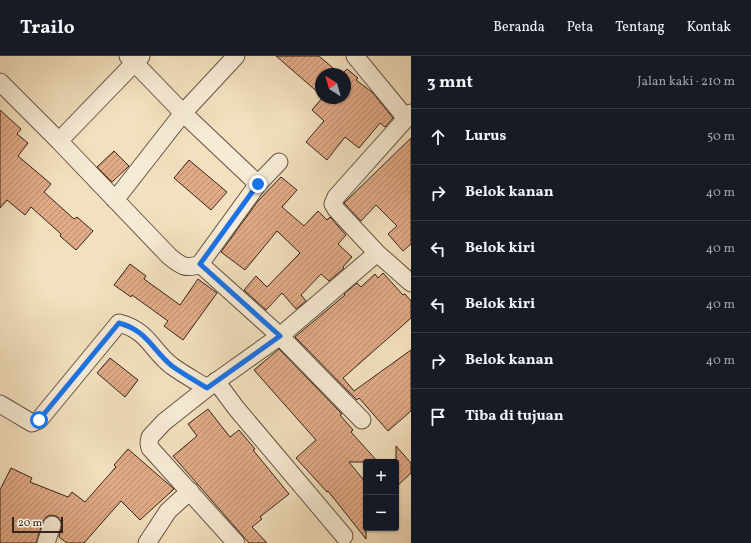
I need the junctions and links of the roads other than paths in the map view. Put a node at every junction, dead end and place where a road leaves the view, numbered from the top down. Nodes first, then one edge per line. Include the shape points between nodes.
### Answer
1 (236, 56) edge
2 (355, 56) edge
3 (135, 58) edge
4 (0, 82) edge
5 (183, 113) junction
6 (409, 116) edge
7 (59, 141) junction
8 (279, 162) dead end
9 (258, 184) junction
10 (115, 200) junction
11 (377, 253) junction
12 (200, 264) junction
13 (411, 283) edge
14 (280, 336) junction
15 (212, 385) junction
16 (0, 404) edge
17 (362, 420) dead end
18 (190, 491) junction
19 (52, 526) dead end
20 (344, 536) dead end
21 (46, 543) edge
22 (147, 543) edge
23 (236, 543) edge

1 - 5 street
2 - 6 street
3 - 5 street
3 - 7 street
4 - 7 street
5 - 9 street
5 - 10 street
6 - 11 street via 333,204
7 - 10 street
8 - 9 street
9 - 12 street
10 - 12 street via 180,265 192,267
11 - 13 street
11 - 14 street
12 - 14 street
14 - 15 street
14 - 17 street
15 - 16 street via 172,366 143,335 119,323 39,420 32,423
15 - 18 street via 164,422 148,442 150,448
15 - 20 street via 236,408
18 - 22 street via 168,511
18 - 23 street
19 - 21 street

